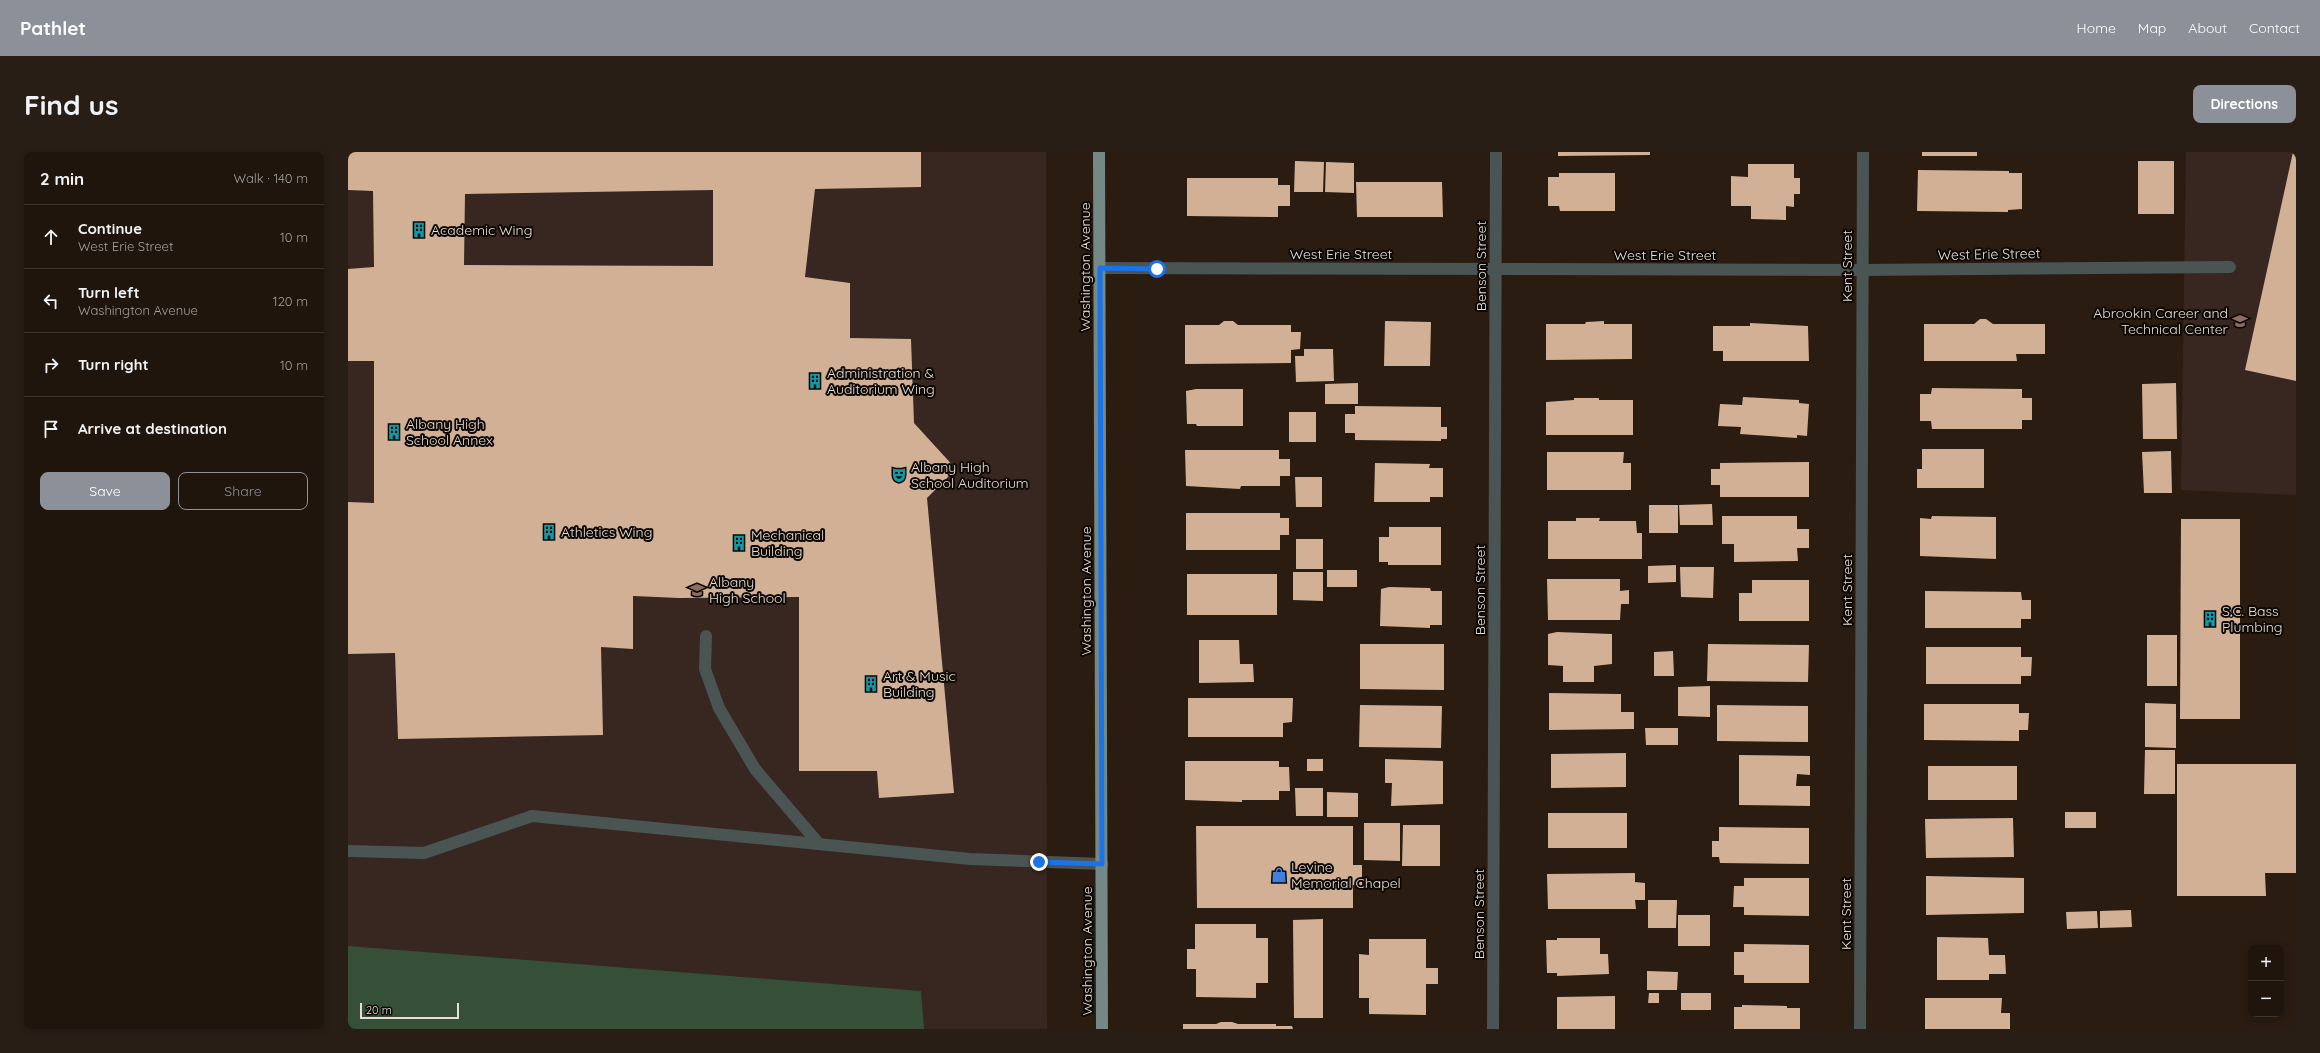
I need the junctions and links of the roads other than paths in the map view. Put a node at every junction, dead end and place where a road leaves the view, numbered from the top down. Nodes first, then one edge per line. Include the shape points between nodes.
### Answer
1 (1099, 152) edge
2 (1496, 152) edge
3 (1863, 152) edge
4 (2230, 267) dead end
5 (1100, 268) junction
6 (1496, 270) junction
7 (1862, 270) junction
8 (706, 636) dead end
9 (819, 844) junction
10 (348, 851) edge
11 (1102, 864) junction
12 (1102, 1029) edge
13 (1493, 1029) edge
14 (1860, 1029) edge

1 - 5 main road, Washington Avenue
2 - 6 street, Benson Street
3 - 7 street, Kent Street
4 - 7 street, West Erie Street
5 - 6 street, West Erie Street
5 - 11 main road, Washington Avenue
6 - 7 street, West Erie Street
6 - 13 street, Benson Street
7 - 14 street, Kent Street
8 - 9 street via 706,669 719,708 755,769
9 - 10 street via 532,816 424,853
9 - 11 street via 970,859
11 - 12 main road, Washington Avenue

